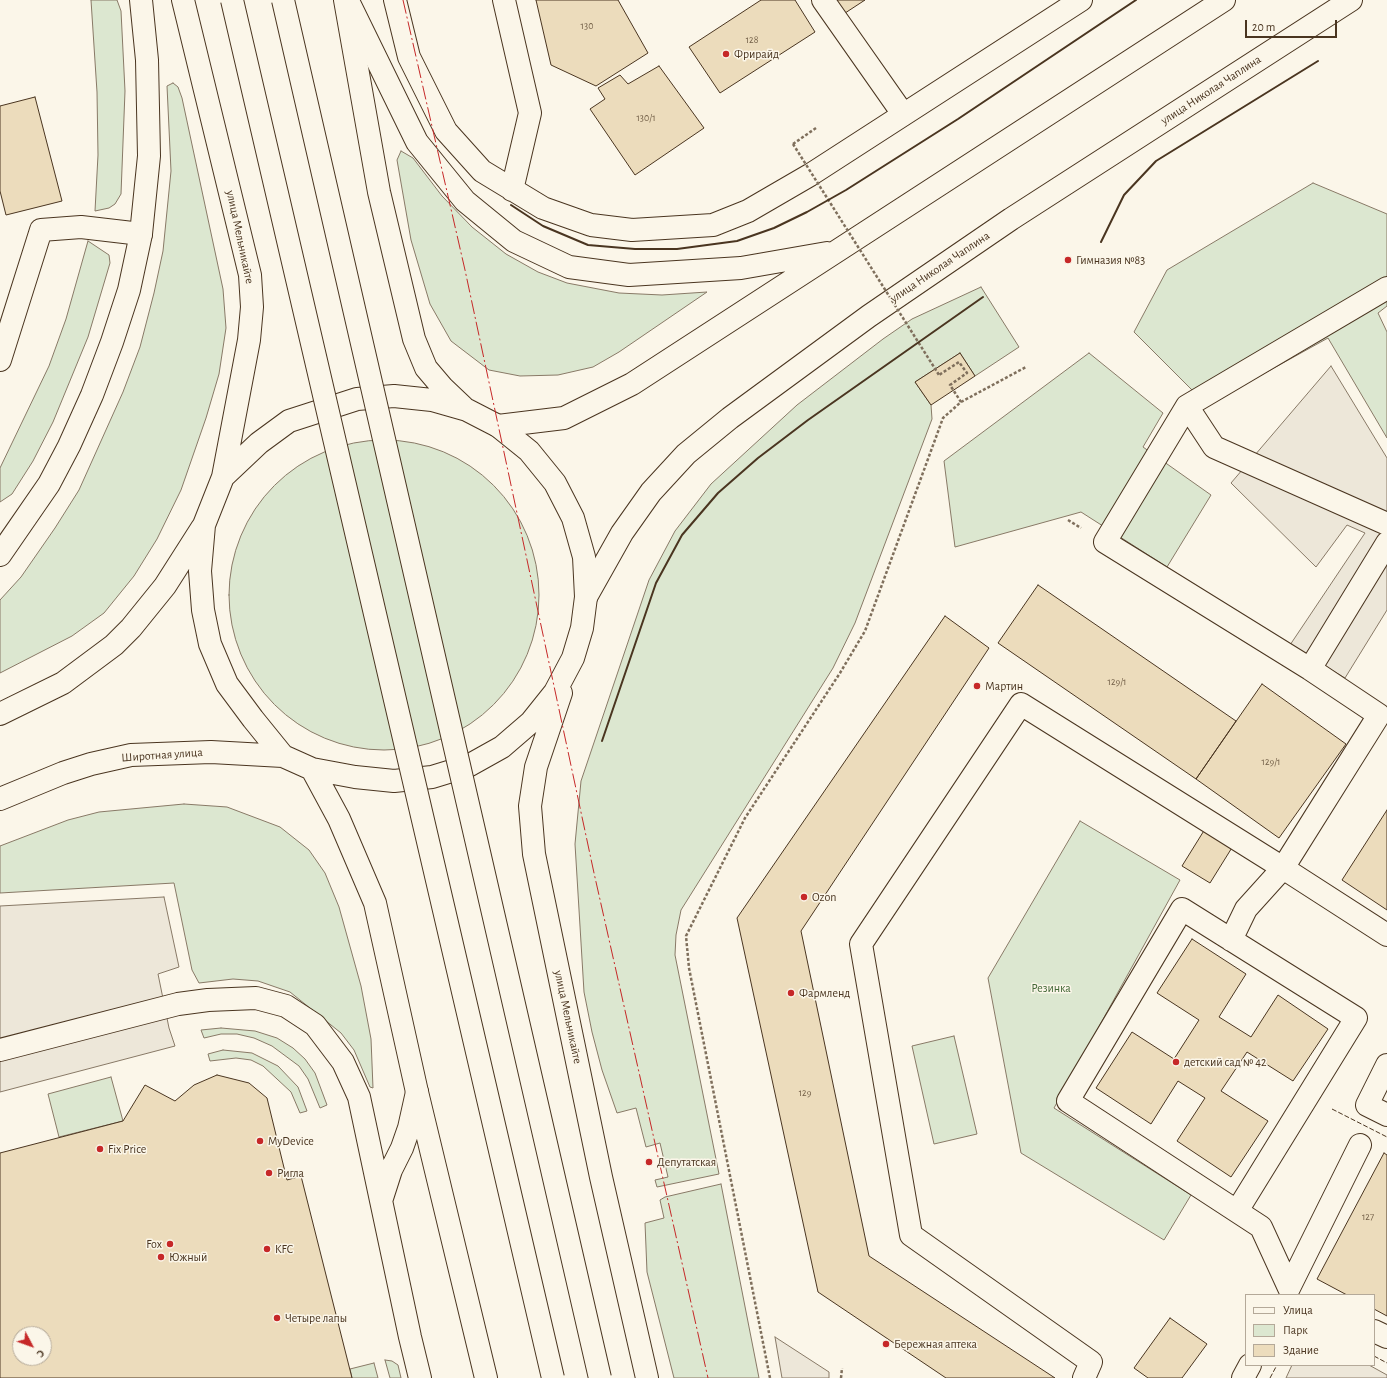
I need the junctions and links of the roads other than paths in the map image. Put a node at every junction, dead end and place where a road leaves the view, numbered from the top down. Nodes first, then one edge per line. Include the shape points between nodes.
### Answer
1 (141, 0) edge
2 (183, 0) edge
3 (232, 0) edge
4 (283, 0) edge
5 (346, 0) edge
6 (394, 0) edge
7 (504, 0) edge
8 (823, 0) edge
9 (1081, 0) edge
10 (1224, 0) edge
11 (1352, 0) edge
12 (904, 114) junction
13 (512, 190) junction
14 (141, 234) junction
15 (836, 252) junction
16 (1387, 288) edge
17 (0, 360) edge
18 (1187, 406) junction
19 (467, 410) junction
20 (498, 426) junction
21 (223, 477) junction
22 (1387, 524) edge
23 (204, 525) junction
24 (1387, 543) edge
25 (0, 555) edge
26 (586, 597) junction
27 (573, 658) junction
28 (1310, 668) junction
29 (0, 714) edge
30 (283, 756) junction
31 (312, 769) junction
32 (0, 800) edge
33 (1283, 868) junction
34 (1387, 934) edge
35 (1231, 940) junction
36 (0, 1050) edge
37 (1387, 1065) edge
38 (417, 1092) junction
39 (1387, 1115) edge
40 (1360, 1145) dead end
41 (382, 1199) junction
42 (1237, 1211) junction
43 (1292, 1293) edge
44 (1375, 1331) edge
45 (1387, 1337) edge
46 (1249, 1366) edge
47 (420, 1378) edge
48 (486, 1378) edge
49 (553, 1378) edge
50 (600, 1378) edge
51 (647, 1378) edge
52 (1084, 1378) edge
53 (1243, 1378) edge

1 - 14 main road via 147,60 149,156
2 - 21 main road, улица Мельникайте via 250,275 252,307 249,340
3 - 49 main road, bridge
4 - 50 main road, bridge
5 - 15 main road via 417,142 465,201 514,241 569,267 630,275 741,268
5 - 19 main road via 379,192 414,338 426,368
6 - 13 main road via 409,57 446,131 482,171
7 - 13 main road via 530,113
8 - 12 main road
9 - 12 main road
10 - 15 main road
11 - 26 main road, улица Николая Чаплина via 1010,219 869,316 730,418 686,454 651,492 622,533
12 - 13 main road via 810,175 748,211 712,225 632,230 591,226 543,208
14 - 17 main road via 82,227 41,230
14 - 25 main road via 129,290 92,395 49,484
15 - 20 main road via 632,384 564,418
16 - 18 main road
18 - 22 main road via 1214,447
18 - 28 main road via 1106,542
19 - 20 main road
19 - 21 main road via 432,400 394,396 357,399 289,421 259,443
20 - 26 main road via 530,451 555,483 573,518 584,557
21 - 23 main road
23 - 29 main road via 165,586 114,645 63,683
23 - 30 main road via 200,571 203,610 210,644 227,684
24 - 28 main road
26 - 27 main road via 582,628
27 - 31 main road via 555,692 531,722 502,747 468,766 432,777 394,781
27 - 51 main road, улица Мельникайте via 536,767 530,806 534,854 601,1177
28 - 33 main road via 1379,715
30 - 31 main road
30 - 32 main road, Широтная улица via 211,752 131,755 63,773
31 - 38 main road via 339,819 375,903
33 - 34 main road
33 - 35 main road via 1246,910
33 - 52 main road via 1021,704 861,944 911,1235 1091,1362
35 - 42 main road via 1356,1018
35 - 42 main road via 1182,909 1068,1101
36 - 41 main road via 178,1004 256,998 286,1006 315,1025 344,1062 359,1097
37 - 39 main road via 1367,1105
38 - 41 main road via 409,1128 390,1170
38 - 48 main road
40 - 43 main road
41 - 47 main road
42 - 43 main road via 1261,1227
44 - 45 main road
46 - 53 main road

